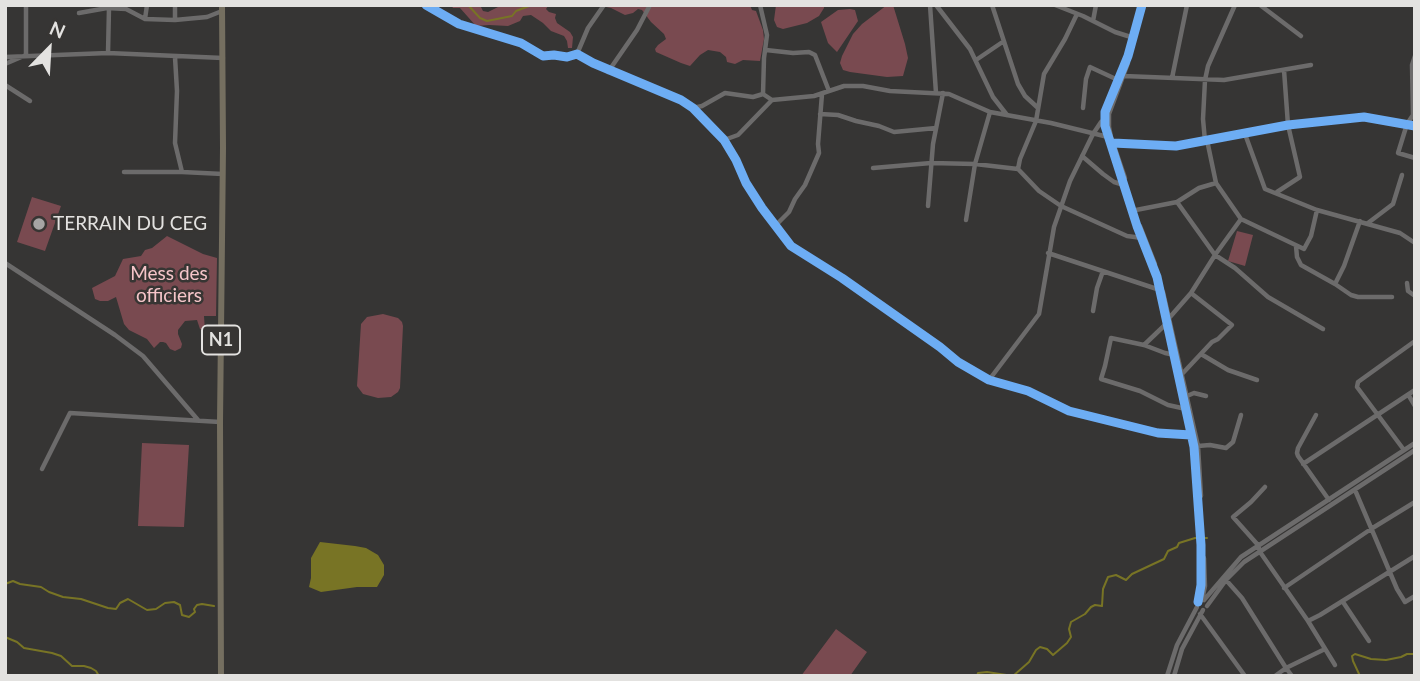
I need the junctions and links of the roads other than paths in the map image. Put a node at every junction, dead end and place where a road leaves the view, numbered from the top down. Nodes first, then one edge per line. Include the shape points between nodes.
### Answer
1 (26, 5) edge
2 (147, 5) edge
3 (175, 5) edge
4 (426, 5) edge
5 (604, 5) edge
6 (650, 5) edge
7 (760, 5) edge
8 (933, 5) edge
9 (992, 5) edge
10 (1056, 5) edge
11 (1096, 5) edge
12 (1143, 5) edge
13 (1186, 5) edge
14 (1235, 5) edge
15 (1260, 5) edge
16 (109, 8) junction
17 (222, 8) edge
18 (79, 13) dead end
19 (1077, 14) junction
20 (145, 19) junction
21 (175, 20) junction
22 (1093, 21) junction
23 (1301, 36) dead end
24 (1134, 38) junction
25 (1004, 41) junction
26 (766, 50) junction
27 (108, 53) junction
28 (578, 54) junction
29 (26, 55) junction
30 (1415, 55) edge
31 (5, 57) edge
32 (175, 57) junction
33 (223, 58) junction
34 (976, 60) junction
35 (5, 64) edge
36 (1311, 65) dead end
37 (609, 70) junction
38 (1284, 70) junction
39 (1124, 76) junction
40 (1172, 78) junction
41 (1119, 80) junction
42 (1205, 80) junction
43 (5, 85) edge
44 (829, 91) junction
45 (822, 93) junction
46 (936, 93) junction
47 (943, 93) junction
48 (763, 94) junction
49 (772, 100) junction
50 (30, 101) dead end
51 (693, 108) junction
52 (1083, 108) dead end
53 (1038, 109) junction
54 (990, 112) junction
55 (820, 114) junction
56 (1007, 115) junction
57 (1105, 119) junction
58 (1036, 121) junction
59 (1407, 124) junction
60 (1288, 125) junction
61 (1415, 126) edge
62 (936, 128) junction
63 (1093, 134) junction
64 (1245, 134) junction
65 (1109, 137) junction
66 (724, 140) junction
67 (1206, 141) junction
68 (1114, 143) junction
69 (1082, 156) junction
70 (1415, 158) edge
71 (931, 163) junction
72 (975, 164) junction
73 (873, 168) dead end
74 (1018, 169) junction
75 (124, 172) dead end
76 (182, 172) junction
77 (223, 174) junction
78 (1402, 175) dead end
79 (1216, 183) junction
80 (1125, 185) junction
81 (1276, 192) junction
82 (1177, 202) junction
83 (928, 206) dead end
84 (1061, 206) junction
85 (1136, 210) junction
86 (1317, 210) junction
87 (1241, 219) junction
88 (966, 220) dead end
89 (1360, 221) junction
90 (1367, 223) junction
91 (775, 226) junction
92 (1142, 238) junction
93 (1415, 243) edge
94 (1296, 246) junction
95 (1048, 253) junction
96 (1215, 255) junction
97 (5, 263) edge
98 (1103, 271) junction
99 (1407, 283) dead end
100 (1335, 284) junction
101 (1160, 290) junction
102 (1191, 293) junction
103 (1392, 296) dead end
104 (1415, 296) edge
105 (1093, 311) dead end
106 (1168, 320) junction
107 (1323, 329) dead end
108 (1415, 341) edge
109 (1144, 345) junction
110 (1201, 354) junction
111 (1175, 355) junction
112 (1183, 373) junction
113 (989, 380) junction
114 (1257, 380) dead end
115 (1415, 390) edge
116 (1187, 396) junction
117 (1206, 396) dead end
118 (1409, 396) junction
119 (1415, 406) edge
120 (1186, 409) junction
121 (1241, 415) dead end
122 (1316, 415) dead end
123 (1378, 415) junction
124 (198, 420) junction
125 (220, 422) junction
126 (1191, 435) junction
127 (1415, 443) edge
128 (1198, 446) junction
129 (1404, 450) junction
130 (1415, 450) edge
131 (1303, 464) junction
132 (42, 469) dead end
133 (1265, 486) dead end
134 (1355, 490) junction
135 (1329, 500) junction
136 (1415, 502) edge
137 (1371, 529) junction
138 (1202, 538) junction
139 (1258, 545) junction
140 (1260, 552) junction
141 (1415, 556) edge
142 (1389, 571) junction
143 (1226, 580) junction
144 (1284, 588) junction
145 (1415, 596) edge
146 (1343, 602) junction
147 (1201, 606) junction
148 (1308, 621) junction
149 (1369, 641) dead end
150 (1325, 649) junction
151 (1335, 665) dead end
152 (1286, 668) junction
153 (221, 676) edge
154 (1167, 676) edge
155 (1174, 676) edge
156 (1245, 676) edge
157 (1275, 676) edge
158 (1292, 676) edge

1 - 29 street
2 - 20 street
3 - 21 street
4 - 28 street via 459,24 521,43 544,56
5 - 28 street
6 - 37 street
7 - 26 street
8 - 34 street
8 - 46 street
9 - 25 street
10 - 19 street
11 - 22 street
12 - 24 street
12 - 39 street
13 - 40 street
14 - 42 street
15 - 23 street
16 - 18 street
16 - 20 street via 125,9
16 - 27 street
17 - 21 street via 207,17
17 - 33 highway, N1
19 - 22 street
19 - 53 street via 1044,74
20 - 21 street
22 - 24 street
24 - 41 street
25 - 34 street
25 - 53 street via 1018,84
26 - 44 street via 815,55
26 - 48 street
27 - 29 street
27 - 32 street
28 - 37 street
29 - 31 street
29 - 35 street
30 - 59 street via 1413,115
32 - 33 street
32 - 76 street via 175,143
33 - 77 highway, N1
34 - 56 street
36 - 38 street
37 - 51 street
38 - 42 street
38 - 60 street
39 - 40 street
39 - 65 street via 1109,114
40 - 42 street
41 - 52 street via 1090,68
41 - 57 street
42 - 67 street
43 - 50 street
44 - 45 street
44 - 46 street via 863,86
45 - 49 street
45 - 55 street
46 - 47 street
47 - 54 street
47 - 62 street
48 - 49 street
48 - 51 street via 725,93
49 - 66 street via 738,135
51 - 66 street
53 - 58 street
54 - 56 street
54 - 72 street
55 - 62 street via 894,132
55 - 91 street via 819,153 789,212
56 - 58 street
57 - 63 street
57 - 65 street
58 - 63 street
58 - 74 street
59 - 60 street via 1364,117
59 - 61 street
59 - 70 street via 1398,153
60 - 64 street
60 - 81 street via 1300,177
62 - 71 street
63 - 65 street
63 - 69 street
64 - 67 street
64 - 81 street via 1265,189
65 - 68 street
65 - 80 street
66 - 91 street
67 - 68 street via 1176,146
67 - 79 street
68 - 85 street
69 - 80 street via 1114,182
69 - 84 street
71 - 72 street
71 - 73 street
71 - 83 street
72 - 74 street
72 - 88 street
74 - 84 street
75 - 76 street
76 - 77 street
77 - 125 highway, N1
78 - 90 street via 1393,204
79 - 82 street
79 - 87 street
80 - 92 street
81 - 86 street
82 - 85 street
82 - 96 street
84 - 92 street via 1127,236
84 - 95 street
85 - 106 street via 1159,276
86 - 89 street
86 - 94 street via 1304,249
87 - 94 street
87 - 96 street
89 - 90 street
89 - 100 street
90 - 93 street
91 - 113 street via 791,246
92 - 101 street
94 - 100 street via 1301,265
95 - 98 street
95 - 113 street via 1039,314
96 - 102 street
96 - 107 street via 1268,297
97 - 124 street via 143,356
98 - 101 street
98 - 105 street
99 - 104 street
100 - 103 street via 1358,297
101 - 106 street
102 - 106 street
102 - 110 street via 1232,325
106 - 109 street
106 - 111 street
106 - 112 street
108 - 123 street via 1358,382 1356,387
109 - 111 street
109 - 120 street via 1111,338 1101,379
110 - 112 street
110 - 114 street
111 - 120 street
112 - 116 street
113 - 126 street via 1028,391 1069,411 1158,433
115 - 118 street
116 - 117 street
116 - 128 street
118 - 119 street
118 - 123 street
120 - 126 street
121 - 128 street via 1233,442 1226,448
122 - 131 street via 1298,448
123 - 129 street
123 - 131 street
124 - 125 street
124 - 132 street via 71,413
125 - 153 highway, N1
126 - 138 street
127 - 129 street
128 - 138 street
129 - 135 street
130 - 134 street
131 - 135 street
133 - 139 street via 1233,517
134 - 137 street
134 - 140 street
135 - 139 street
136 - 137 street
137 - 142 street
137 - 144 street
138 - 147 street via 1205,586
139 - 140 street
139 - 147 street via 1241,557
140 - 143 street
140 - 144 street
141 - 142 street
142 - 145 street via 1405,602
142 - 146 street
143 - 147 street
143 - 152 street
144 - 148 street
146 - 148 street
146 - 149 street
147 - 154 street via 1177,645
147 - 155 street
147 - 156 street
148 - 150 street
150 - 151 street
150 - 152 street
152 - 157 street
152 - 158 street

